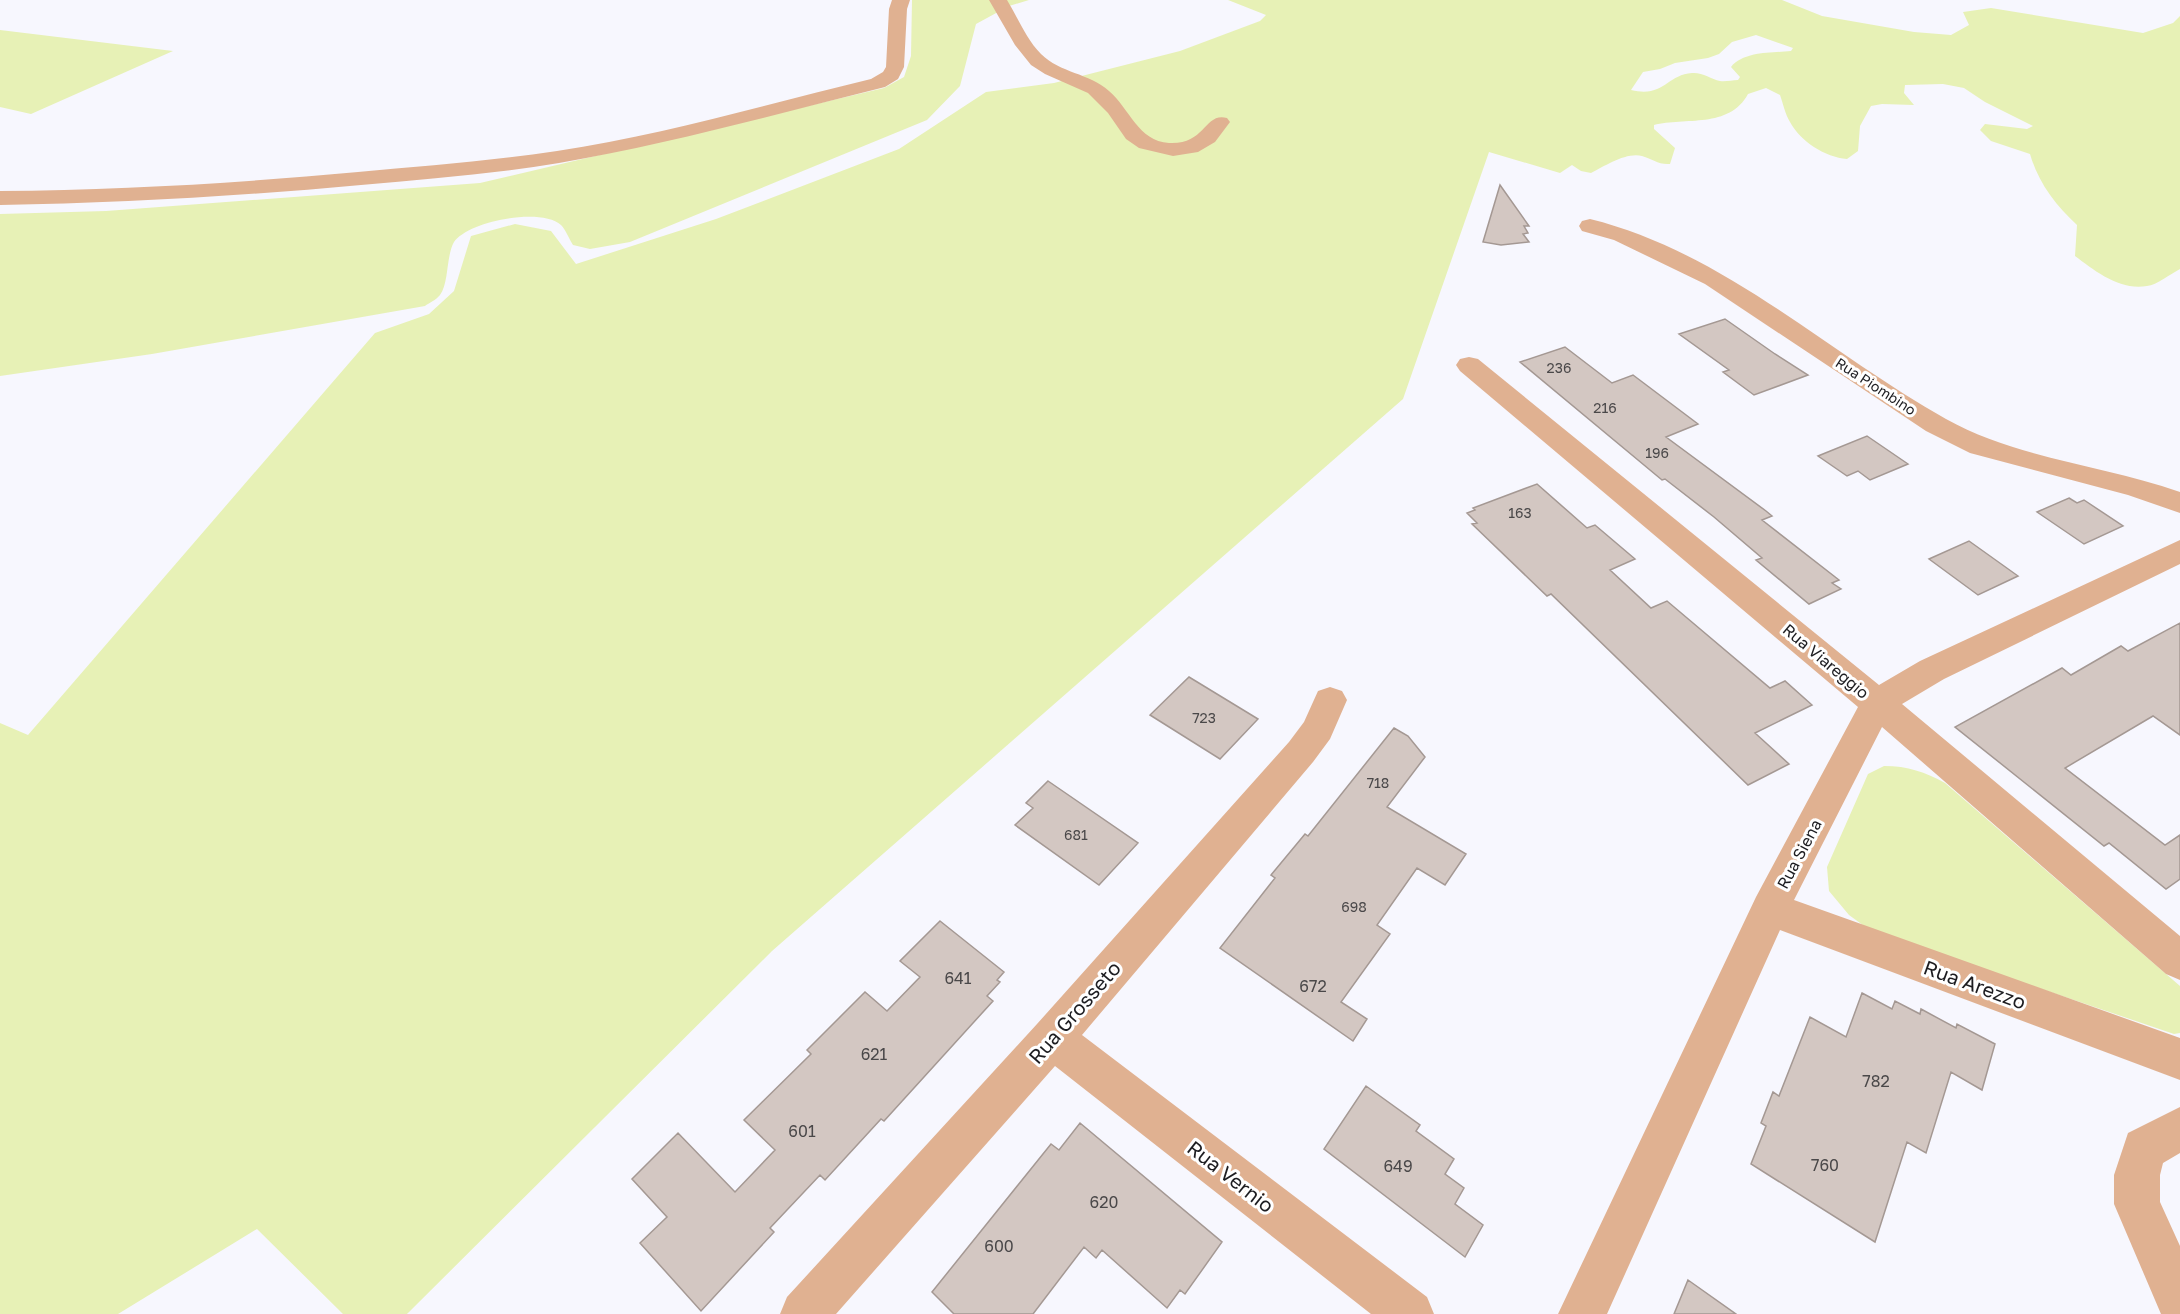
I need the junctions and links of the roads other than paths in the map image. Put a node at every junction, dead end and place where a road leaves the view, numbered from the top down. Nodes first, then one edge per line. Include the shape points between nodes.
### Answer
1 (901, 0) edge
2 (998, 0) edge
3 (1220, 122) dead end
4 (0, 198) edge
5 (1590, 226) dead end
6 (1469, 365) dead end
7 (2180, 502) edge
8 (2180, 551) edge
9 (1330, 700) dead end
10 (1877, 703) junction
11 (1770, 909) junction
12 (2180, 961) edge
13 (1052, 1038) junction
14 (2180, 1059) edge
15 (2180, 1129) edge
16 (2180, 1301) edge
17 (804, 1314) edge
18 (1410, 1314) edge
19 (1582, 1314) edge

1 - 4 street via 896,67 878,83 621,145 422,173 101,197
2 - 3 street via 1034,58 1094,89 1143,143 1186,148 1211,135
5 - 7 street, Rua Piombino via 1622,235 1713,279 1936,425 1980,447
6 - 10 street, Rua Viareggio
8 - 10 street via 1932,670
9 - 13 street, Rua Grosseto via 1318,729 1301,753
10 - 11 street, Rua Siena
10 - 12 street, Rua Viareggio
11 - 14 street, Rua Arezzo
11 - 19 street, Rua Siena
13 - 17 street, Rua Grosseto
13 - 18 street, Rua Vernio
15 - 16 street via 2144,1149 2137,1175 2137,1204

